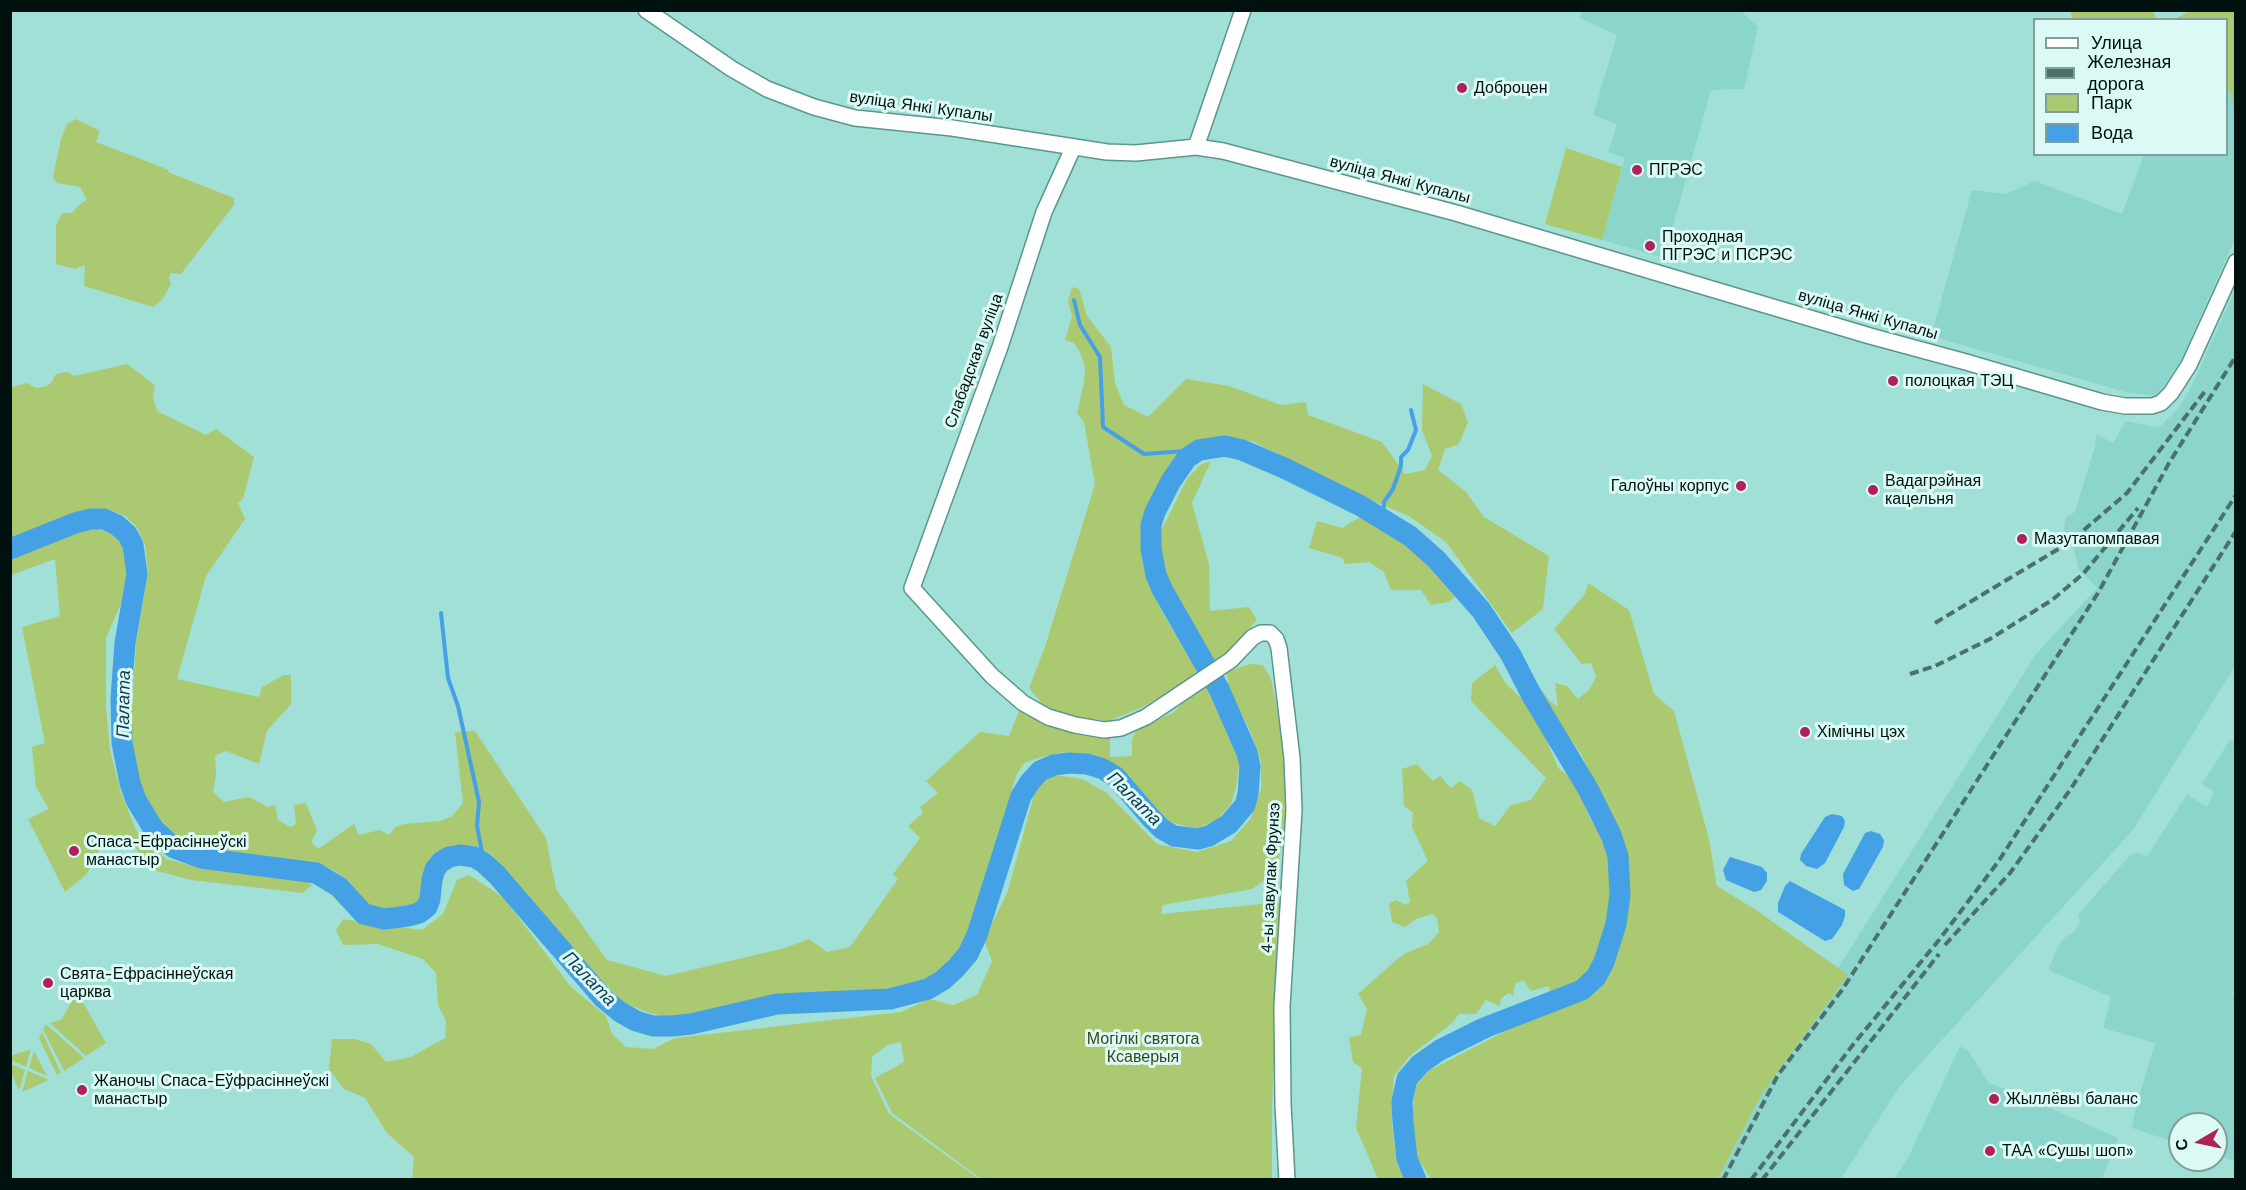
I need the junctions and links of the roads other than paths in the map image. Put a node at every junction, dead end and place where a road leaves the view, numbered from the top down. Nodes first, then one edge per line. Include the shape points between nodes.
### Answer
1 (646, 10) edge
2 (1243, 10) edge
3 (1196, 147) junction
4 (1072, 148) junction
5 (2235, 262) edge
6 (1231, 660) joint
7 (1287, 1179) edge

1 - 4 street, вуліца Янкі Купалы via 732,69 767,89 814,107 855,118 952,128
2 - 3 street
3 - 4 street, вуліца Янкі Купалы via 1136,153
3 - 5 street, вуліца Янкі Купалы via 1260,160 1456,213 1870,336 2102,402 2140,408 2161,403 2171,393 2189,365
4 - 6 street, Слабадская вуліца via 1044,212 1000,347 912,588 992,676 1023,703 1048,717 1075,725 1104,730 1121,728 1146,717
6 - 7 street, 4-ы завулак Фрунзэ via 1261,633 1270,633 1276,639 1292,758 1294,810 1282,1006

